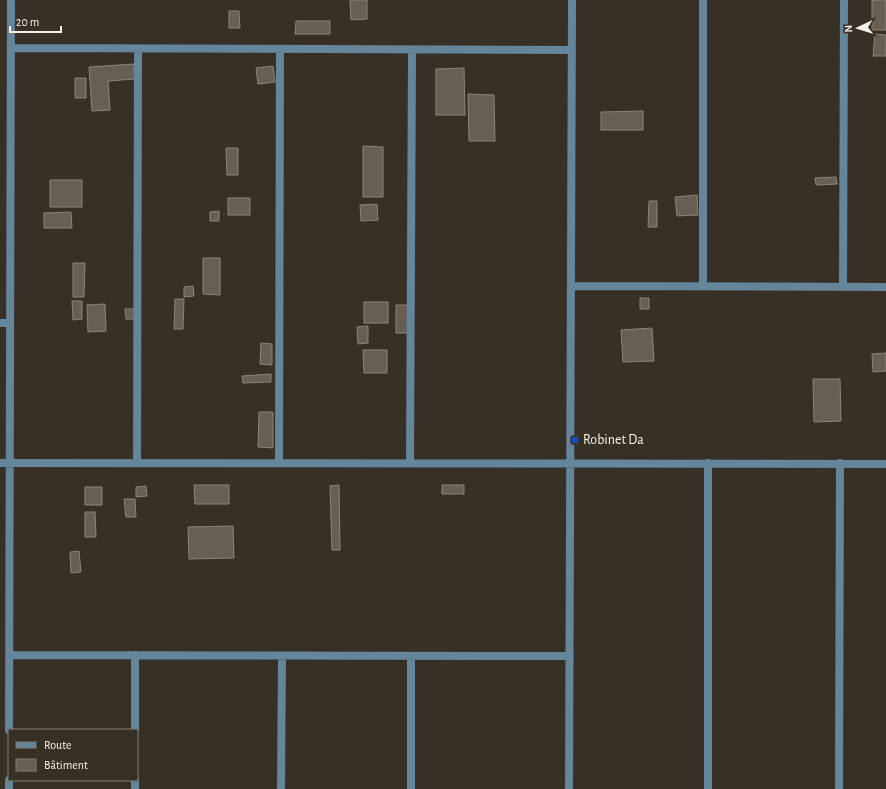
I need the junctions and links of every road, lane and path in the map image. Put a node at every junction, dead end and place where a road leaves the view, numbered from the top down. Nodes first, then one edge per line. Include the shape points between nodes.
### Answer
1 (11, 0) edge
2 (572, 0) edge
3 (704, 0) edge
4 (844, 0) edge
5 (11, 48) junction
6 (138, 49) junction
7 (280, 49) junction
8 (412, 50) junction
9 (572, 50) junction
10 (571, 286) junction
11 (703, 286) junction
12 (843, 287) junction
13 (886, 287) edge
14 (0, 323) edge
15 (10, 323) junction
16 (0, 463) edge
17 (10, 463) junction
18 (137, 463) junction
19 (279, 463) junction
20 (410, 463) junction
21 (570, 463) junction
22 (708, 463) junction
23 (840, 463) junction
24 (886, 464) edge
25 (10, 655) junction
26 (136, 655) junction
27 (282, 656) junction
28 (411, 656) junction
29 (570, 656) junction
30 (0, 697) edge
31 (9, 697) junction
32 (9, 729) edge
33 (135, 729) edge
34 (281, 789) edge
35 (411, 789) edge
36 (570, 789) edge
37 (708, 789) edge
38 (839, 789) edge

1 - 5 street
2 - 9 street
3 - 11 street
4 - 12 street
5 - 6 street
5 - 15 street
6 - 7 street
6 - 18 street
7 - 8 street
7 - 19 street
8 - 9 street
8 - 20 street
9 - 10 street
10 - 11 street
10 - 21 street
11 - 12 street
12 - 13 street
14 - 15 street
15 - 17 street
16 - 17 street
17 - 18 street
17 - 25 street
18 - 19 street
19 - 20 street
20 - 21 street
21 - 22 street
21 - 29 street
22 - 23 street
22 - 37 street
23 - 24 street
23 - 38 street
25 - 26 street
25 - 31 street
26 - 27 street
26 - 33 street
27 - 28 street
27 - 34 street
28 - 29 street
28 - 35 street
29 - 36 street
30 - 31 street
31 - 32 street

